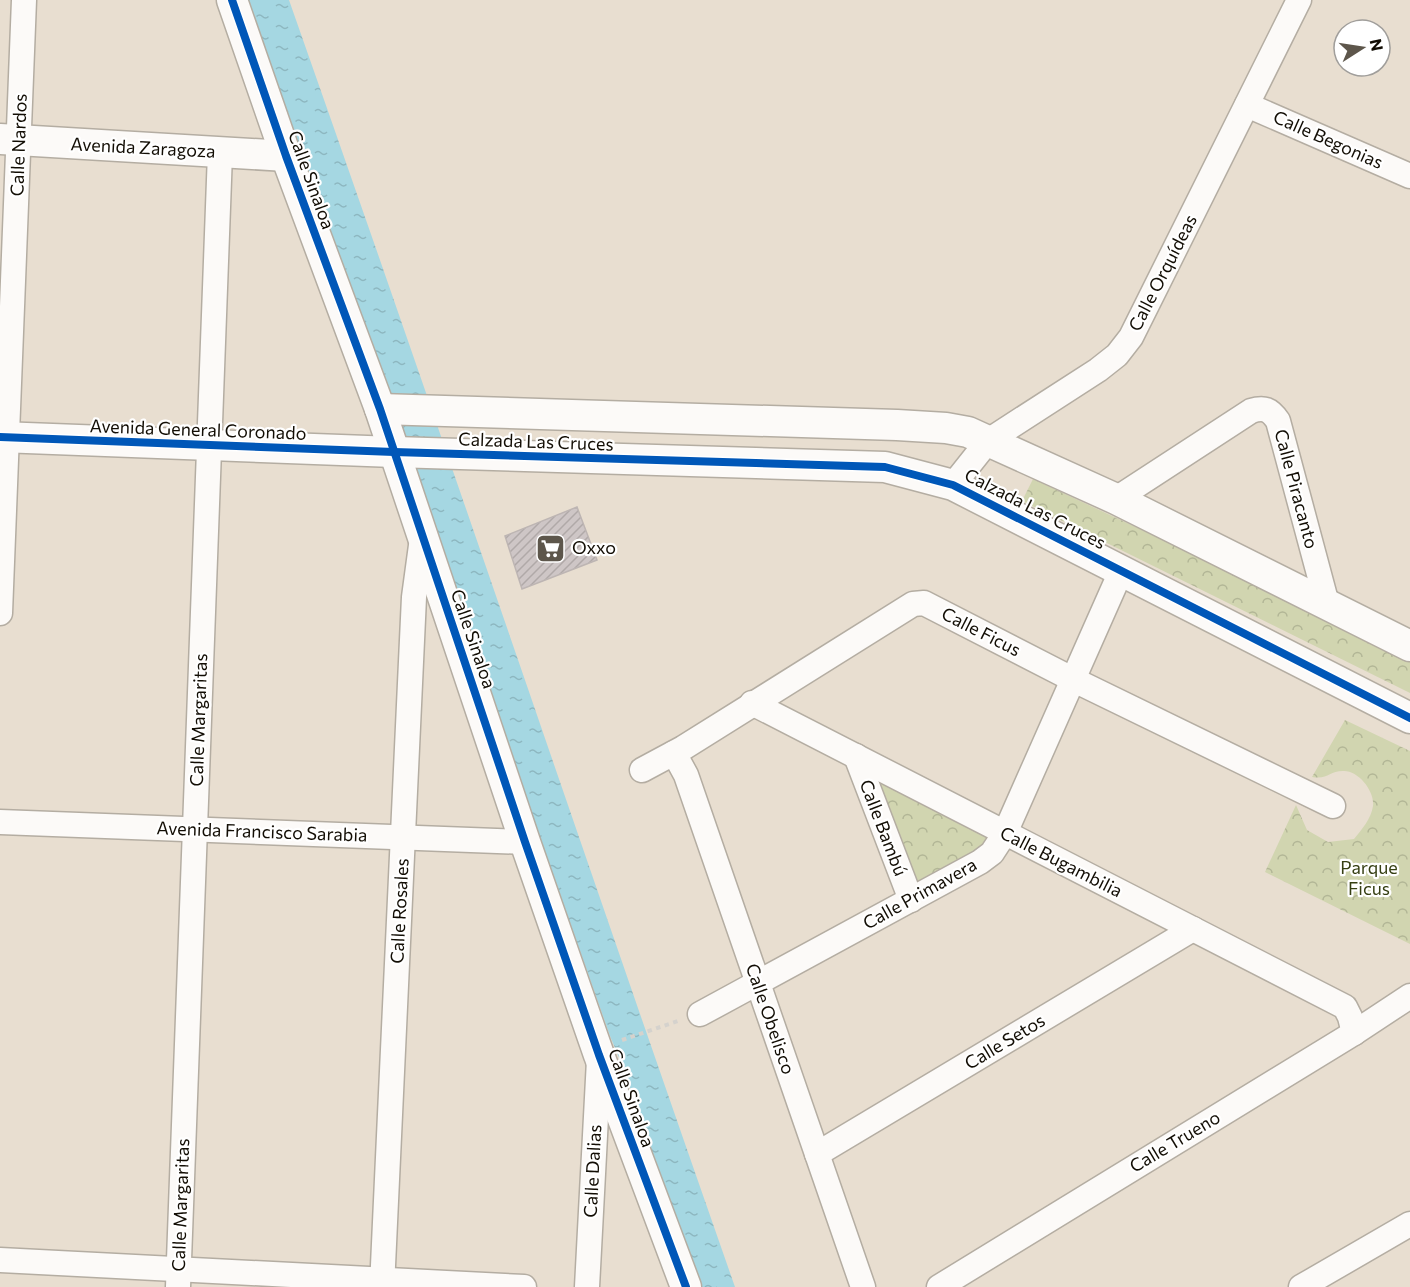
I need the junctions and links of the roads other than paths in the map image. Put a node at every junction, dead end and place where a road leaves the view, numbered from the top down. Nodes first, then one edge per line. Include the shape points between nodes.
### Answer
1 (24, 0) edge
2 (232, 0) edge
3 (1299, 0) edge
4 (1247, 105) junction
5 (9, 140) edge
6 (220, 153) junction
7 (286, 156) junction
8 (1410, 176) edge
9 (380, 409) junction
10 (4, 438) edge
11 (988, 441) junction
12 (209, 445) junction
13 (394, 452) junction
14 (953, 485) junction
15 (1116, 499) junction
16 (423, 536) junction
17 (1122, 569) junction
18 (1327, 604) junction
19 (0, 613) edge
20 (1410, 646) edge
21 (1072, 679) junction
22 (752, 703) junction
23 (1410, 718) edge
24 (674, 753) junction
25 (856, 756) junction
26 (642, 770) dead end
27 (1333, 806) dead end
28 (0, 822) edge
29 (195, 830) junction
30 (1005, 833) junction
31 (403, 837) junction
32 (525, 842) junction
33 (911, 900) junction
34 (1193, 929) junction
35 (758, 983) junction
36 (1410, 996) edge
37 (700, 1014) road end
38 (1354, 1033) junction
39 (610, 1048) junction
40 (817, 1154) junction
41 (1410, 1224) edge
42 (0, 1260) edge
43 (179, 1278) edge
44 (383, 1283) edge
45 (524, 1287) edge
46 (587, 1287) edge
47 (686, 1287) edge
48 (863, 1287) edge
49 (939, 1287) edge
50 (1301, 1287) edge

1 - 5 street, Calle Nardos
2 - 7 street, Calle Sinaloa
3 - 4 street, Calle Orquídeas
4 - 8 street, Calle Begonias
4 - 11 street, Calle Orquídeas via 1131,337 1098,370
5 - 6 street, Avenida Zaragoza
5 - 10 street, Calle Nardos
6 - 7 street, Avenida Zaragoza
6 - 12 street, Calle Margaritas
7 - 9 street, Calle Sinaloa
9 - 11 street, Calzada Las Cruces via 897,425 957,430
9 - 13 street, Calle Sinaloa
10 - 12 street, Avenida General Coronado
10 - 19 street, Calle Nardos
11 - 14 street, Calle Orquídeas
11 - 15 street, Calzada Las Cruces
12 - 13 street, Avenida General Coronado
12 - 29 street, Calle Margaritas
13 - 14 street, Calzada Las Cruces via 885,467
13 - 16 street, Calle Sinaloa
14 - 17 street, Calzada Las Cruces
15 - 18 street, Calzada Las Cruces
15 - 18 street, Calle Piracanto via 1251,411 1262,408 1272,412 1278,421
16 - 31 street, Calle Rosales via 414,597
16 - 32 street, Calle Sinaloa
17 - 21 street, Calle Primavera
17 - 23 street, Calzada Las Cruces
18 - 20 street, Calzada Las Cruces
21 - 22 street, Calle Ficus via 924,603 913,604
21 - 27 street, Calle Ficus
21 - 30 street, Calle Primavera
22 - 24 street, Calle Ficus
22 - 25 street, Calle Bugambilia
24 - 26 street, Calle Ficus
24 - 35 street, Calle Obelisco via 686,775
25 - 30 street, Calle Bugambilia
25 - 33 street, Calle Bambú
28 - 29 street, Avenida Francisco Sarabia
29 - 31 street, Avenida Francisco Sarabia
29 - 43 street, Calle Margaritas
30 - 33 street, Calle Primavera via 992,853 980,862
30 - 34 street, Calle Bugambilia
31 - 32 street, Avenida Francisco Sarabia
31 - 44 street, Calle Rosales
32 - 39 street, Calle Sinaloa
33 - 35 street, Calle Primavera
34 - 38 street, Calle Bugambilia via 1345,1008
34 - 40 street, Calle Setos
35 - 37 street, Calle Primavera
35 - 40 street, Calle Obelisco
36 - 38 street, Calle Trueno
38 - 49 street, Calle Trueno
39 - 46 street, Calle Dalias
39 - 47 street, Calle Sinaloa
40 - 48 street, Calle Obelisco
41 - 50 street
42 - 43 street
43 - 44 street
44 - 45 street

